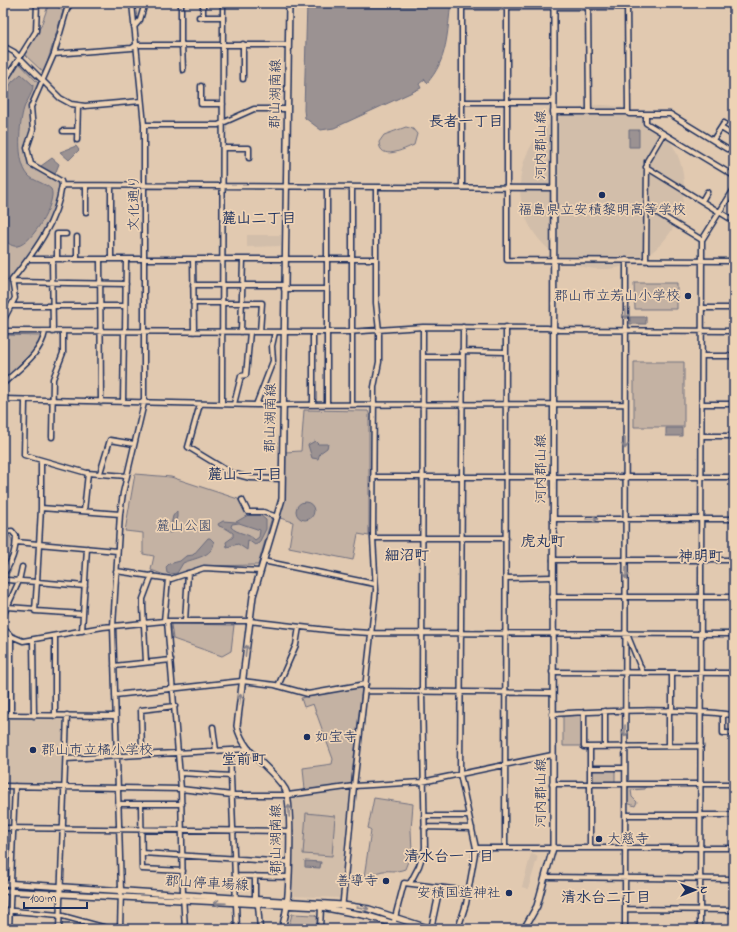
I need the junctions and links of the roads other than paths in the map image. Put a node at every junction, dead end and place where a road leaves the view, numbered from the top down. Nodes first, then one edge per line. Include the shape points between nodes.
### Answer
1 (37, 3) edge
2 (71, 3) edge
3 (132, 3) edge
4 (145, 3) edge
5 (181, 3) edge
6 (203, 3) edge
7 (223, 3) edge
8 (289, 3) edge
9 (462, 5) edge
10 (507, 5) edge
11 (554, 5) edge
12 (588, 5) edge
13 (627, 5) edge
14 (223, 17) junction
15 (134, 27) junction
16 (181, 44) junction
17 (223, 44) junction
18 (243, 44) junction
19 (136, 45) junction
20 (288, 45) junction
21 (3, 46) edge
22 (54, 54) junction
23 (19, 57) junction
24 (183, 70) dead end
25 (3, 71) edge
26 (11, 71) junction
27 (243, 79) dead end
28 (42, 81) junction
29 (3, 84) edge
30 (201, 86) dead end
31 (141, 101) junction
32 (462, 102) junction
33 (506, 102) junction
34 (553, 102) junction
35 (223, 104) junction
36 (78, 106) junction
37 (287, 109) junction
38 (553, 112) junction
39 (589, 112) junction
40 (628, 112) junction
41 (646, 114) junction
42 (223, 123) junction
43 (724, 123) dead end
44 (144, 125) junction
45 (721, 128) junction
46 (63, 131) dead end
47 (77, 131) junction
48 (663, 134) junction
49 (734, 136) edge
50 (77, 140) dead end
51 (713, 140) junction
52 (223, 148) junction
53 (727, 149) dead end
54 (249, 158) dead end
55 (646, 167) junction
56 (734, 176) edge
57 (62, 186) junction
58 (86, 186) junction
59 (111, 186) junction
60 (223, 186) junction
61 (145, 187) junction
62 (286, 187) junction
63 (328, 187) junction
64 (352, 187) junction
65 (376, 187) junction
66 (462, 187) junction
67 (506, 187) junction
68 (553, 188) junction
69 (734, 189) edge
70 (707, 192) dead end
71 (702, 201) junction
72 (646, 206) junction
73 (86, 212) dead end
74 (720, 212) junction
75 (734, 221) edge
76 (66, 234) dead end
77 (78, 237) dead end
78 (702, 240) junction
79 (28, 259) junction
80 (54, 259) junction
81 (77, 259) junction
82 (100, 259) junction
83 (111, 259) junction
84 (126, 259) junction
85 (145, 259) junction
86 (193, 259) junction
87 (222, 259) junction
88 (243, 259) junction
89 (285, 259) junction
90 (327, 259) junction
91 (352, 259) junction
92 (375, 259) junction
93 (553, 260) junction
94 (626, 260) junction
95 (646, 261) junction
96 (702, 261) junction
97 (734, 261) edge
98 (12, 282) junction
99 (52, 282) junction
100 (100, 283) junction
101 (126, 284) junction
102 (223, 284) junction
103 (242, 284) junction
104 (193, 285) junction
105 (284, 287) junction
106 (327, 289) junction
107 (193, 303) junction
108 (223, 303) junction
109 (242, 303) junction
110 (11, 306) junction
111 (52, 306) junction
112 (100, 306) junction
113 (125, 306) junction
114 (703, 308) junction
115 (734, 308) edge
116 (3, 321) edge
117 (423, 327) junction
118 (463, 327) junction
119 (506, 327) junction
120 (553, 329) junction
121 (3, 331) edge
122 (626, 331) junction
123 (703, 331) junction
124 (734, 331) edge
125 (45, 332) junction
126 (53, 332) junction
127 (64, 332) junction
128 (100, 332) junction
129 (124, 332) junction
130 (144, 332) junction
131 (194, 332) junction
132 (223, 332) junction
133 (241, 332) junction
134 (250, 332) junction
135 (260, 332) junction
136 (275, 332) junction
137 (284, 332) junction
138 (313, 332) junction
139 (327, 332) junction
140 (352, 332) junction
141 (379, 332) junction
142 (462, 351) junction
143 (506, 352) junction
144 (702, 356) junction
145 (734, 356) edge
146 (423, 357) junction
147 (462, 357) junction
148 (3, 384) edge
149 (3, 399) edge
150 (25, 401) junction
151 (52, 401) junction
152 (101, 402) junction
153 (123, 402) junction
154 (144, 403) junction
155 (222, 403) junction
156 (200, 404) junction
157 (234, 404) junction
158 (283, 404) junction
159 (313, 404) junction
160 (327, 404) junction
161 (352, 404) junction
162 (374, 404) junction
163 (423, 404) junction
164 (462, 404) junction
165 (506, 404) junction
166 (553, 404) junction
167 (625, 404) junction
168 (702, 404) junction
169 (734, 404) edge
170 (256, 405) junction
171 (702, 436) junction
172 (734, 436) edge
173 (52, 437) dead end
174 (134, 444) junction
175 (41, 461) junction
176 (88, 473) junction
177 (100, 473) junction
178 (127, 476) junction
179 (374, 477) junction
180 (423, 477) junction
181 (462, 477) junction
182 (505, 477) junction
183 (625, 477) junction
184 (553, 478) junction
185 (701, 478) junction
186 (734, 478) edge
187 (282, 479) junction
188 (242, 500) dead end
189 (41, 508) junction
190 (84, 511) junction
191 (120, 514) junction
192 (277, 517) junction
193 (553, 519) junction
194 (625, 519) junction
195 (701, 519) junction
196 (734, 519) edge
197 (3, 532) edge
198 (373, 538) junction
199 (423, 538) junction
200 (506, 538) junction
201 (461, 539) junction
202 (16, 542) junction
203 (39, 545) junction
204 (87, 548) junction
205 (117, 551) junction
206 (626, 559) junction
207 (701, 559) junction
208 (553, 560) junction
209 (734, 560) edge
210 (263, 561) junction
211 (22, 567) dead end
212 (116, 571) junction
213 (260, 571) junction
214 (188, 573) junction
215 (3, 574) edge
216 (152, 575) junction
217 (552, 577) junction
218 (506, 578) junction
219 (168, 579) junction
220 (7, 580) dead end
221 (19, 581) junction
222 (37, 582) junction
223 (375, 584) junction
224 (85, 586) junction
225 (626, 596) junction
226 (552, 597) junction
227 (734, 597) edge
228 (700, 598) junction
229 (8, 607) junction
230 (35, 609) junction
231 (83, 614) junction
232 (3, 616) edge
233 (166, 621) junction
234 (185, 621) junction
235 (250, 621) junction
236 (142, 623) junction
237 (113, 626) junction
238 (299, 627) junction
239 (3, 628) edge
240 (82, 631) junction
241 (371, 633) junction
242 (422, 633) junction
243 (462, 633) junction
244 (552, 633) junction
245 (505, 634) junction
246 (626, 634) junction
247 (701, 634) junction
248 (734, 634) edge
249 (11, 636) junction
250 (55, 637) junction
251 (33, 640) junction
252 (171, 660) junction
253 (146, 662) junction
254 (114, 666) junction
255 (552, 672) junction
256 (626, 672) junction
257 (643, 672) junction
258 (672, 672) junction
259 (701, 673) junction
260 (734, 673) edge
261 (242, 680) junction
262 (366, 684) junction
263 (278, 686) junction
264 (174, 689) junction
265 (366, 691) junction
266 (422, 692) junction
267 (462, 692) junction
268 (505, 692) junction
269 (552, 693) junction
270 (115, 695) junction
271 (175, 706) junction
272 (625, 710) junction
273 (671, 710) junction
274 (605, 711) junction
275 (701, 711) junction
276 (584, 712) junction
277 (552, 714) junction
278 (723, 714) junction
279 (3, 715) edge
280 (11, 715) junction
281 (67, 715) junction
282 (734, 715) edge
283 (34, 716) junction
284 (55, 716) junction
285 (115, 716) junction
286 (213, 727) dead end
287 (734, 733) edge
288 (605, 746) junction
289 (625, 746) junction
290 (669, 746) junction
291 (701, 746) junction
292 (590, 747) junction
293 (249, 749) junction
294 (216, 751) junction
295 (230, 751) junction
296 (179, 753) junction
297 (552, 754) junction
298 (142, 755) junction
299 (116, 756) junction
300 (66, 759) junction
301 (505, 765) junction
302 (591, 768) junction
303 (625, 768) junction
304 (180, 773) junction
305 (460, 774) junction
306 (231, 776) junction
307 (422, 782) junction
308 (552, 784) junction
309 (590, 784) junction
310 (625, 784) junction
311 (701, 784) junction
312 (734, 784) edge
313 (3, 786) edge
314 (15, 786) junction
315 (64, 786) junction
316 (354, 786) junction
317 (117, 787) junction
318 (181, 789) junction
319 (232, 794) junction
320 (288, 795) junction
321 (118, 804) junction
322 (141, 804) junction
323 (182, 804) junction
324 (626, 815) junction
325 (700, 815) junction
326 (734, 815) edge
327 (424, 816) junction
328 (470, 816) junction
329 (424, 827) junction
330 (3, 828) edge
331 (13, 828) junction
332 (472, 828) junction
333 (62, 829) junction
334 (118, 829) junction
335 (141, 829) junction
336 (182, 830) junction
337 (233, 830) junction
338 (290, 831) junction
339 (590, 847) junction
340 (626, 847) junction
341 (476, 848) junction
342 (505, 848) junction
343 (553, 848) junction
344 (700, 848) junction
345 (734, 848) edge
346 (142, 852) junction
347 (183, 855) junction
348 (234, 859) junction
349 (288, 862) junction
350 (183, 871) junction
351 (235, 876) junction
352 (255, 876) junction
353 (288, 877) junction
354 (546, 877) junction
355 (625, 878) junction
356 (700, 879) junction
357 (734, 879) edge
358 (3, 883) edge
359 (11, 883) junction
360 (410, 883) junction
361 (61, 886) junction
362 (440, 887) junction
363 (121, 890) junction
364 (3, 891) edge
365 (11, 891) junction
366 (469, 891) junction
367 (60, 894) junction
368 (183, 895) junction
369 (121, 896) junction
370 (235, 897) junction
371 (255, 898) junction
372 (288, 900) junction
373 (183, 901) junction
374 (236, 904) junction
375 (258, 905) junction
376 (287, 906) junction
377 (321, 907) junction
378 (342, 908) junction
379 (625, 909) junction
380 (700, 909) junction
381 (3, 910) edge
382 (734, 910) edge
383 (10, 911) junction
384 (59, 915) junction
385 (395, 920) junction
386 (9, 929) edge
387 (59, 929) edge
388 (110, 929) edge
389 (120, 929) edge
390 (185, 929) edge
391 (237, 929) edge
392 (260, 929) edge
393 (282, 929) edge
394 (320, 929) edge
395 (392, 929) edge
396 (411, 929) edge
397 (431, 929) edge
398 (458, 929) edge
399 (524, 929) edge
400 (625, 929) edge
401 (700, 929) edge

1 - 23 street via 36,31
2 - 22 street
3 - 15 street, 文化通り
4 - 15 street via 140,20
5 - 16 street
6 - 14 street via 201,17
7 - 14 street
8 - 20 main road, 郡山湖南線
9 - 10 street
9 - 32 street
10 - 11 street
10 - 33 street
11 - 12 street
11 - 34 main road, 河内郡山線
12 - 13 street
12 - 39 street
13 - 40 street
14 - 17 street
15 - 19 street, 文化通り
16 - 17 street
16 - 19 street
16 - 24 street
17 - 18 street
17 - 35 street
18 - 20 street
18 - 27 street
19 - 22 street via 132,48
19 - 31 street, 文化通り
20 - 37 main road, 郡山湖南線
21 - 23 street
22 - 28 street
23 - 26 street
23 - 28 street
25 - 26 street
26 - 29 street
28 - 36 street via 63,100
28 - 57 street via 31,107 33,130 27,148 28,155 31,164 61,181
30 - 35 street via 201,104
31 - 36 street
31 - 44 street, 文化通り
32 - 33 street
32 - 66 street
33 - 34 street
33 - 67 street
34 - 38 main road, 河内郡山線
35 - 42 street
36 - 47 street
37 - 42 street via 254,109
37 - 62 main road, 郡山湖南線
38 - 39 street
38 - 68 main road, 河内郡山線
39 - 40 street
40 - 41 street
41 - 48 street via 646,123
41 - 51 street via 670,114
42 - 44 street
42 - 52 street
43 - 45 street
44 - 61 street, 文化通り
45 - 49 street
45 - 51 street
46 - 47 street
47 - 50 street
48 - 55 street via 646,161
48 - 56 street
51 - 53 street
52 - 54 street via 249,148
52 - 60 street
55 - 71 street
55 - 72 street
57 - 58 street
57 - 79 street via 54,216
58 - 59 street
58 - 73 street
59 - 61 street
59 - 83 street
60 - 61 street
60 - 62 street
60 - 87 street
61 - 85 street, 文化通り
62 - 63 street
62 - 89 main road, 郡山湖南線
63 - 64 street
63 - 90 street
64 - 65 street
64 - 91 street
65 - 66 street
65 - 92 street
66 - 67 street
67 - 68 street
67 - 93 street via 507,260
68 - 93 main road, 河内郡山線
69 - 74 street
70 - 71 street
71 - 74 street
72 - 78 street
72 - 95 street
74 - 75 street
74 - 78 street
76 - 80 street via 57,234
77 - 81 street
78 - 96 street
79 - 80 street
79 - 98 street
80 - 81 street
80 - 99 street
81 - 82 street
82 - 83 street
82 - 100 street
83 - 84 street
84 - 85 street
84 - 101 street
85 - 86 street
85 - 130 street, 文化通り
86 - 87 street
86 - 104 street
87 - 88 street
87 - 102 street
88 - 89 street
88 - 103 street
89 - 90 street
89 - 105 main road, 郡山湖南線
90 - 91 street
90 - 106 street
91 - 92 street
91 - 140 street
92 - 141 street
93 - 94 street
93 - 120 main road, 河内郡山線
94 - 95 street
94 -> 122 street
95 - 96 street
96 - 97 street
96 - 114 street
98 - 99 street
98 - 110 street via 15,298
99 - 100 street
99 - 111 street
100 - 101 street
100 - 112 street
101 - 113 street
102 - 103 street
102 - 104 street
102 - 108 street
103 - 105 street
103 - 109 street
104 - 107 street
105 - 106 street
105 - 137 main road, 郡山湖南線
106 - 139 street
107 - 108 street
107 - 131 street
108 - 109 street
108 - 132 street
109 - 133 street
109 - 135 street via 262,303
110 - 111 street
110 - 116 street
111 - 112 street
111 - 126 street
112 - 113 street
112 - 128 street
113 - 129 street
114 - 115 street
114 - 123 street
117 - 118 street
117 - 141 street
117 - 146 street
118 - 119 street
118 - 142 street
119 - 120 street
119 - 143 street
120 - 122 street
120 - 166 main road, 河内郡山線
121 - 125 street
122 - 123 street
122 - 167 street
123 - 124 street
123 - 144 street
125 - 126 street
125 - 148 street via 39,349
126 - 127 street
127 - 128 street
127 - 151 street via 63,353 53,379
128 - 129 street
128 - 152 street
129 - 130 street
129 - 153 street
130 - 131 street
130 - 154 street, 文化通り
131 - 132 street
132 - 133 street
132 - 155 street
133 - 134 street
134 - 135 street
134 - 157 street via 246,374 241,376
135 - 136 street
136 - 137 street
136 - 170 street via 272,346 273,361
137 - 138 street
137 - 158 main road, 郡山湖南線
138 - 139 street
138 - 159 street
139 - 140 street
139 - 160 street
140 - 141 street
140 - 161 street
141 - 162 street via 379,362
142 - 143 street
142 - 147 street
143 - 165 street
144 - 145 street
144 - 168 street
146 - 147 street
146 - 163 street
147 - 164 street
149 - 150 street
150 - 151 street
150 - 175 street via 24,455
151 - 152 street
151 - 173 street
152 - 153 street
153 - 154 street
154 - 156 street
154 - 174 street, 文化通り
155 - 156 street
155 - 157 street
156 - 187 street via 188,447 231,473 250,478
157 - 170 street
158 - 159 street
158 - 170 street
158 - 187 main road, 郡山湖南線
159 - 160 street
160 - 161 street
161 - 162 street
162 - 163 street
162 - 179 street
163 - 164 street
163 - 180 street
164 - 165 street
164 - 181 street
165 - 166 street
165 - 182 street
166 - 167 street
166 - 184 main road, 河内郡山線
167 -> 183 street
168 - 169 street
168 - 171 street
171 - 172 street
171 - 185 street
174 - 177 street via 110,440
174 - 178 street, 文化通り
175 - 176 street
175 - 189 street
176 - 177 street
176 - 190 street
177 - 178 street
178 - 191 street, 文化通り
179 - 180 street
179 - 198 street
180 - 181 street
180 - 199 street
181 - 182 street
181 - 201 street
182 - 184 street
182 - 200 street
183 - 184 street
183 - 185 street
183 - 194 street
184 - 193 main road, 河内郡山線
185 - 186 street
185 - 195 street
187 - 192 main road, 郡山湖南線 via 281,503
188 - 192 street via 248,512 263,512
189 - 190 street
189 - 203 street
190 - 191 street
191 - 205 street, 文化通り
192 - 210 main road, 郡山湖南線
193 -> 194 street
193 - 208 main road, 河内郡山線
194 - 195 street
194 - 206 street
195 - 196 street
195 - 207 street
197 - 202 street via 15,533
198 - 199 street
198 - 223 street
199 - 201 street
199 - 242 street
200 - 201 street
200 - 218 street
201 - 243 street
202 - 203 street
202 - 215 street via 10,566
203 - 204 street
203 - 222 street
204 - 205 street
204 - 224 street
205 - 212 street, 文化通り
206 - 207 street
206 - 208 street
206 -> 225 street
207 - 209 street
207 - 228 street
208 - 217 main road, 河内郡山線
210 - 213 main road, 郡山湖南線
210 - 223 street
211 - 221 street
212 - 216 street
212 - 237 street, 文化通り
213 - 214 street via 204,568
213 - 235 main road, 郡山湖南線
214 - 219 street via 175,579
214 - 234 street
216 - 219 street
216 - 236 street via 143,599
217 - 218 street
217 - 226 main road, 河内郡山線
218 - 245 street
219 - 233 street
220 - 221 street
221 - 222 street
221 - 229 street
222 - 224 street
222 - 230 street
223 - 241 street
224 - 231 street
225 - 226 street
225 - 228 street
225 - 246 street
226 - 244 main road, 河内郡山線
227 - 228 street
228 - 247 street
229 - 230 street
229 - 232 street
230 - 231 street
231 - 240 street
233 - 234 street
233 - 236 street
233 - 252 street
234 - 235 street
235 - 238 street
261 -> 235 main road, 郡山湖南線
236 - 237 street
236 - 253 street
237 - 240 street
237 - 254 street, 文化通り
238 - 241 street
238 - 263 street via 296,646
239 - 249 street
240 - 250 street
241 - 242 street
241 - 262 street
242 - 243 street
242 - 266 street
243 - 245 street
243 - 267 street
244 - 245 street
244 - 246 street
244 - 255 main road, 河内郡山線
245 - 268 street
246 - 247 street
246 - 256 street
246 - 257 street
247 - 248 street
247 - 259 street
249 - 251 street via 24,641
249 - 280 street
250 - 251 street
250 - 284 street
251 - 283 street
252 - 253 street
252 - 264 street
253 - 254 street
254 - 270 street, 文化通り
255 - 256 street
255 - 269 main road, 河内郡山線
256 - 257 street
256 - 272 street
257 - 258 street
258 - 259 street
258 - 273 street
259 - 260 street
259 - 275 street
261 - 263 street
261 - 264 street
293 -> 261 main road, 郡山湖南線 via 243,743 237,726
262 - 263 street via 308,694
262 - 265 street
264 - 270 street
264 - 271 street
265 - 266 street
265 - 316 street
266 - 267 street
266 - 307 street
267 - 268 street
267 - 305 street
268 - 269 street
268 - 301 street
269 - 277 main road, 河内郡山線
270 - 285 street, 文化通り
271 - 296 street
271 - 298 street via 141,710
272 - 273 street
272 - 274 street
272 -> 289 street
273 - 275 street
273 - 290 street
274 - 276 street
274 - 288 street
275 - 278 street
275 - 291 street
276 - 277 street
276 - 292 street via 584,747
277 - 297 main road, 河内郡山線
278 - 282 street
278 - 287 street via 723,733
279 - 280 street
280 - 283 street
281 - 284 street
281 - 285 street
281 - 300 street
283 - 284 street
285 - 299 street, 文化通り
286 - 294 street
288 - 289 street
288 - 292 street
289 - 290 street
289 - 303 street
290 - 291 street
291 - 311 street
292 - 302 street
293 - 295 street
293 - 320 main road, 郡山湖南線 via 277,778
294 - 295 street
294 - 296 street
295 - 306 street
296 - 298 street
296 - 304 street
297 - 301 street
297 - 308 main road, 河内郡山線
298 - 299 street
299 - 300 street
299 - 317 street, 文化通り
300 - 315 street
301 - 305 street
301 - 342 street
302 - 303 street
302 - 309 street
303 - 310 street
304 - 306 street
304 - 318 street
305 - 307 street
305 - 328 street
306 - 319 street
307 - 316 street
307 - 327 street
308 - 309 street
308 - 343 main road, 河内郡山線
309 - 310 street
309 - 339 street
310 - 311 street
310 - 324 street
311 - 312 street
311 - 325 street
313 - 314 street
314 - 315 street
314 - 331 street
315 - 317 street
315 - 333 street
316 - 320 street
316 - 378 street
317 - 318 street
317 - 321 street, 文化通り
318 - 319 street
318 - 323 street
319 - 320 street
319 - 337 street
338 -> 320 main road, 郡山湖南線
321 - 322 street
321 - 334 street, 文化通り
322 - 323 street
322 - 335 street
323 - 336 street
324 - 325 street
324 - 340 street
325 - 326 street
325 - 344 street
327 - 328 street
327 - 329 street
328 - 332 street
329 - 332 street
329 - 360 street via 425,848
330 - 331 street
331 - 333 street
331 - 359 street
332 - 341 street
333 - 334 street
333 - 361 street
334 - 335 street
334 - 363 street, 文化通り
335 - 336 street
335 - 346 street
336 - 337 street
336 - 347 street
337 - 338 street
337 - 348 street
338 - 349 main road, 郡山湖南線
339 - 340 street
339 - 343 street
340 - 344 street
340 - 355 street
341 - 342 street
341 - 366 street
342 - 343 street
343 - 354 main road, 河内郡山線
344 - 345 street
344 - 356 street
346 - 347 street
346 - 350 street via 142,869
347 - 348 street
347 - 350 street
348 - 349 street
348 - 351 street
349 - 353 main road, 郡山湖南線
350 - 368 street
351 - 352 street
351 - 370 street
352 - 353 street
352 - 371 street
353 - 372 main road, 郡山湖南線
354 - 355 street
354 - 399 main road, 河内郡山線 via 533,914
355 - 356 street
355 - 379 street
356 - 357 street
356 - 380 street
358 - 359 main road, 郡山停車場線
359 - 361 main road, 郡山停車場線
359 - 365 street
360 - 362 street
360 - 385 street via 404,883
361 - 363 main road, 郡山停車場線
361 - 367 street
362 - 366 street
362 - 397 street
363 - 368 main road, 郡山停車場線
363 - 369 street, 文化通り
364 - 365 main road, 郡山停車場線
365 - 367 main road, 郡山停車場線
365 - 383 street
366 - 398 street
367 - 369 main road, 郡山停車場線
367 - 384 street
368 - 370 main road, 郡山停車場線
368 - 373 street
369 - 373 main road, 郡山停車場線
369 - 389 street, 文化通り
370 - 371 main road, 郡山停車場線
370 - 374 street
371 - 372 main road, 郡山停車場線
372 - 376 main road, 郡山湖南線
372 - 378 main road, 郡山停車場線
374 -> 373 main road, 郡山停車場線
373 - 390 street
374 - 375 main road, 郡山停車場線
374 - 391 street
375 - 376 main road, 郡山停車場線
375 - 392 street
376 - 377 main road, 郡山停車場線
376 - 393 main road, 郡山湖南線
377 - 378 main road, 郡山停車場線
377 - 394 street
378 - 385 main road, 郡山停車場線 via 369,909
379 - 380 street
379 - 400 street
380 - 382 street
380 - 401 street
381 - 383 street
383 - 384 street
383 - 386 street
384 - 387 street
384 - 388 street
385 - 395 street
385 - 396 main road, 郡山停車場線
385 - 397 main road, 郡山停車場線

